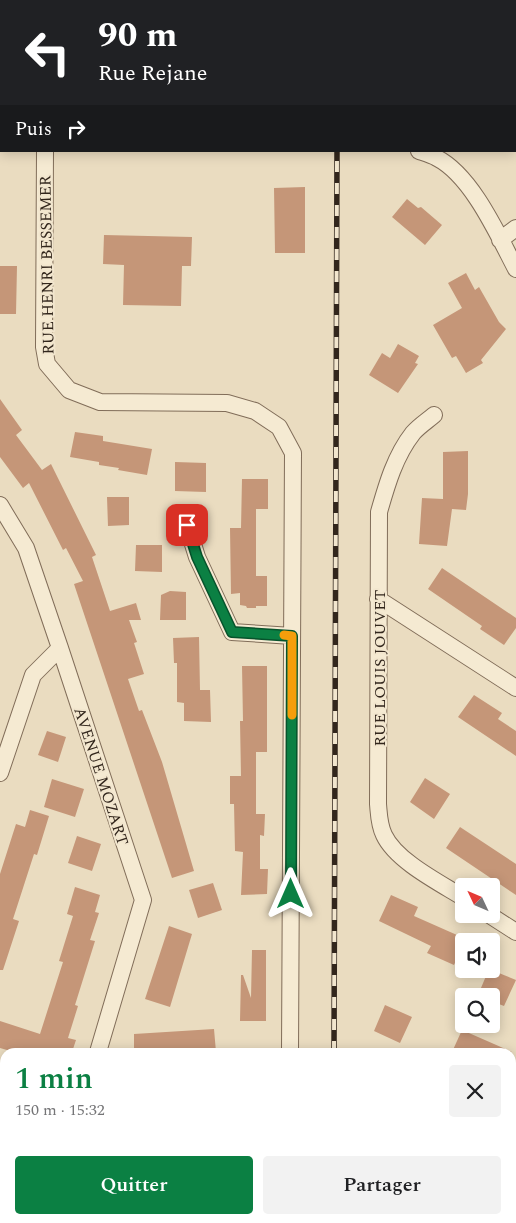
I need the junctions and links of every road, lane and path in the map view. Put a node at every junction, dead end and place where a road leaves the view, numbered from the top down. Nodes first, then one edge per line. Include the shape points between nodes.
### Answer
1 (45, 152) edge
2 (422, 152) edge
3 (516, 228) edge
4 (500, 240) junction
5 (516, 269) edge
6 (434, 415) dead end
7 (0, 505) edge
8 (187, 525) dead end
9 (378, 599) junction
10 (292, 636) junction
11 (60, 648) junction
12 (516, 688) edge
13 (0, 773) edge
14 (455, 892) edge
15 (500, 922) edge
16 (516, 932) edge
17 (99, 1048) edge
18 (290, 1048) edge

1 - 10 street, RUE HENRI BESSEMER via 44,347 47,364 69,390 100,402 227,403 255,411 279,427 293,453
2 - 4 street via 438,158 461,177
3 - 4 street
4 - 5 street
6 - 9 street, RUE LOUIS JOUVET via 414,432 388,479 379,512
7 - 11 street, AVENUE MOZART via 26,548
8 - 10 street via 197,557 232,632
9 - 12 street
9 - 14 street, RUE LOUIS JOUVET via 380,823 384,836 407,862
10 - 18 street, RUE HENRI BESSEMER
11 - 13 street via 33,675
11 - 17 street, AVENUE MOZART via 143,900
15 - 16 street

